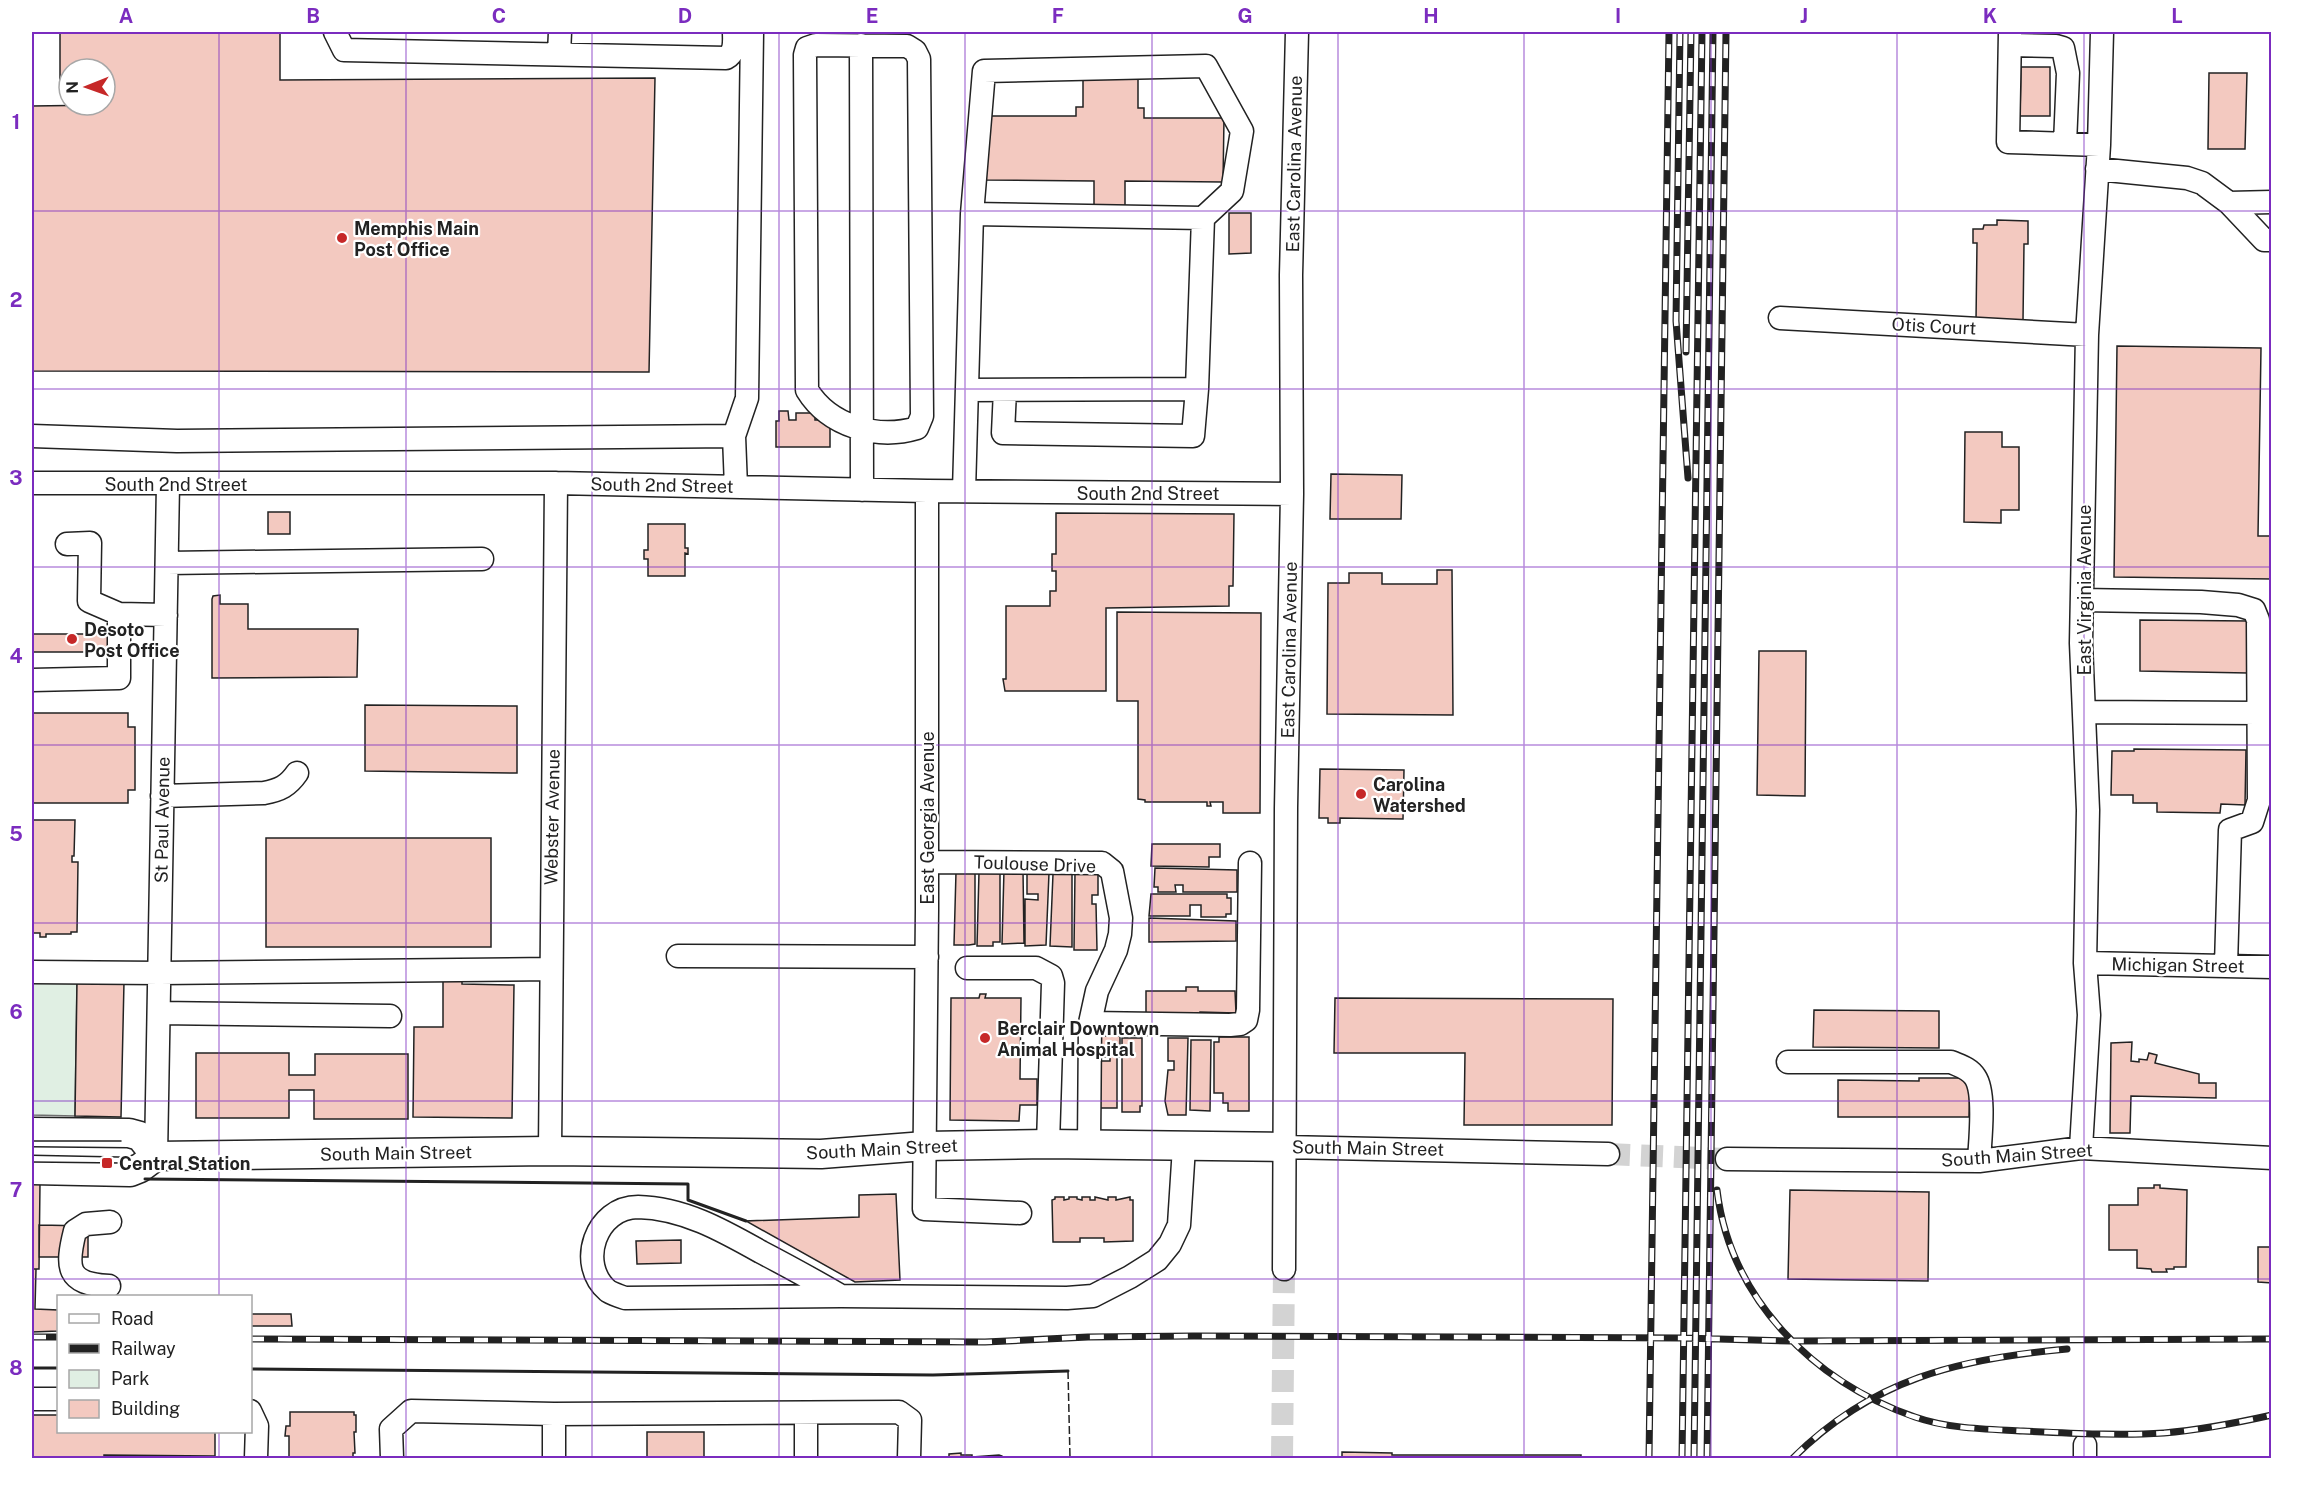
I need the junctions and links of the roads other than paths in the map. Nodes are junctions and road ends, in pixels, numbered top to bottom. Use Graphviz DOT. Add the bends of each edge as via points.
graph roads {
  1 [pos="335,32"];
  2 [pos="560,32"];
  3 [pos="734,32"];
  4 [pos="752,32"];
  5 [pos="1297,32"];
  6 [pos="2102,32"];
  7 [pos="2010,38"];
  8 [pos="2050,39"];
  9 [pos="861,45"];
  10 [pos="559,54"];
  11 [pos="2100,72"];
  12 [pos="2068,73"];
  13 [pos="2065,144"];
  14 [pos="2099,145"];
  15 [pos="2097,170"];
  16 [pos="2271,202"];
  17 [pos="2229,203"];
  18 [pos="972,214"];
  19 [pos="1203,218"];
  20 [pos="2271,240"];
  21 [pos="1780,318"];
  22 [pos="2087,335"];
  23 [pos="1197,388"];
  24 [pos="967,390"];
  25 [pos="1005,390"];
  26 [pos="862,431"];
  27 [pos="32,436"];
  28 [pos="734,436"];
  29 [pos="32,483"];
  30 [pos="556,483"];
  31 [pos="168,484"];
  32 [pos="736,487"];
  33 [pos="862,490"];
  34 [pos="927,491"];
  35 [pos="964,491"];
  36 [pos="1292,494"];
  37 [pos="67,544"];
  38 [pos="482,559"];
  39 [pos="167,563"];
  40 [pos="2082,600"];
  41 [pos="119,614"];
  42 [pos="166,615"];
  43 [pos="32,680"];
  44 [pos="2084,711"];
  45 [pos="2258,713"];
  46 [pos="297,773"];
  47 [pos="162,796"];
  48 [pos="927,862"];
  49 [pos="1250,863"];
  50 [pos="678,956"];
  51 [pos="927,957"];
  52 [pos="2085,963"];
  53 [pos="2226,965"];
  54 [pos="967,968"];
  55 [pos="2271,968"];
  56 [pos="550,969"];
  57 [pos="32,972"];
  58 [pos="160,973"];
  59 [pos="159,1013"];
  60 [pos="390,1016"];
  61 [pos="1090,1023"];
  62 [pos="1788,1062"];
  63 [pos="32,1132"];
  64 [pos="1048,1144"];
  65 [pos="925,1146"];
  66 [pos="1089,1146"];
  67 [pos="1284,1146"];
  68 [pos="1184,1147"];
  69 [pos="2081,1148"];
  70 [pos="550,1151"];
  71 [pos="1608,1154"];
  72 [pos="156,1155"];
  73 [pos="2271,1158"];
  74 [pos="1727,1159"];
  75 [pos="1979,1161"];
  76 [pos="32,1170"];
  77 [pos="1020,1213"];
  78 [pos="110,1222"];
  79 [pos="1284,1269"];
  80 [pos="109,1286"];
  81 [pos="841,1296"];
  82 [pos="32,1399"];
  83 [pos="57,1399"];
  84 [pos="806,1413"];
  85 [pos="554,1414"];
  86 [pos="252,1416"];
  87 [pos="256,1458"];
  88 [pos="392,1458"];
  89 [pos="554,1458"];
  90 [pos="806,1458"];
  91 [pos="909,1458"];
  1 -- 10 [label="street" via="345,50"];
  2 -- 10 [label="street"];
  3 -- 10 [label="street" via="734,49 726,58"];
  4 -- 28 [label="street" via="747,398"];
  5 -- 36 [label="street, East Carolina Avenue" via="1291,275"];
  6 -- 11 [label="street, East Virginia Avenue"];
  7 -- 8 [label="street"];
  7 -- 13 [label="street" via="2008,142"];
  8 -- 12 [label="street" via="2064,48"];
  9 -- 26 [label="street"];
  9 -- 26 [label="street" via="807,48 805,67 807,390 816,405"];
  9 -- 26 [label="street" via="907,46 919,59 922,404 917,428"];
  11 -- 12 [label="street"];
  11 -- 14 [label="street, East Virginia Avenue"];
  12 -- 13 [label="street"];
  13 -- 14 [label="street"];
  14 -- 15 [label="street, East Virginia Avenue"];
  15 -- 17 [label="street" via="2187,178 2202,183"];
  15 -- 22 [label="street, East Virginia Avenue"];
  16 -- 17 [label="street"];
  17 -- 20 [label="street" via="2264,240"];
  18 -- 19 [label="street"];
  18 -- 19 [label="street" via="984,71 1206,66 1242,131 1232,191"];
  18 -- 24 [label="street"];
  19 -- 23 [label="street"];
  21 -- 22 [label="street, Otis Court"];
  22 -- 40 [label="street, East Virginia Avenue"];
  23 -- 25 [label="street"];
  23 -- 25 [label="street" via="1193,436 1003,433"];
  24 -- 25 [label="street"];
  24 -- 35 [label="street"];
  26 -- 33 [label="street"];
  27 -- 28 [label="street" via="177,441"];
  28 -- 32 [label="street"];
  29 -- 31 [label="street, South 2nd Street"];
  30 -- 31 [label="street, South 2nd Street"];
  30 -- 32 [label="street, South 2nd Street"];
  30 -- 56 [label="street, Webster Avenue"];
  31 -- 39 [label="street, St Paul Avenue"];
  32 -- 33 [label="street, South 2nd Street"];
  33 -- 34 [label="street, South 2nd Street"];
  34 -- 35 [label="street, South 2nd Street"];
  34 -- 48 [label="street, East Georgia Avenue"];
  35 -- 36 [label="street, South 2nd Street"];
  36 -- 67 [label="street, East Carolina Avenue"];
  37 -- 41 [label="street" via="90,543 89,601"];
  38 -- 39 [label="street"];
  39 -- 42 [label="street, St Paul Avenue"];
  40 -- 44 [label="street, East Virginia Avenue"];
  40 -- 45 [label="street" via="2201,602 2254,610 2258,620"];
  41 -- 42 [label="street"];
  41 -- 43 [label="street" via="119,678"];
  42 -- 47 [label="street, St Paul Avenue"];
  44 -- 45 [label="street"];
  44 -- 52 [label="street, East Virginia Avenue" via="2088,810"];
  45 -- 53 [label="street" via="2259,800 2252,822 2230,830"];
  46 -- 47 [label="street" via="290,784 264,793"];
  47 -- 58 [label="street, St Paul Avenue"];
  48 -- 51 [label="street, East Georgia Avenue"];
  48 -- 61 [label="street, Toulouse Drive" via="1102,863 1112,871 1121,918 1120,934 1097,991"];
  49 -- 61 [label="street" via="1246,1020 1230,1025"];
  50 -- 51 [label="street"];
  51 -- 65 [label="street, East Georgia Avenue"];
  52 -- 53 [label="street, Michigan Street"];
  52 -- 69 [label="street, East Virginia Avenue" via="2088,1015"];
  53 -- 55 [label="street, Michigan Street"];
  54 -- 64 [label="street" via="1036,968 1052,976"];
  56 -- 58 [label="street"];
  56 -- 70 [label="street, Webster Avenue"];
  57 -- 58 [label="street"];
  58 -- 59 [label="street, St Paul Avenue"];
  59 -- 60 [label="street"];
  59 -- 72 [label="street, St Paul Avenue"];
  61 -- 66 [label="street, Toulouse Drive"];
  62 -- 75 [label="street" via="1951,1062 1965,1067 1980,1087"];
  63 -- 72 [label="main road" via="129,1133 140,1136"];
  64 -- 65 [label="main road, South Main Street"];
  64 -- 66 [label="main road, South Main Street"];
  65 -- 70 [label="main road, South Main Street" via="821,1154"];
  65 -- 77 [label="street, East Georgia Avenue" via="924,1209"];
  66 -- 68 [label="main road, South Main Street"];
  67 -- 68 [label="main road, South Main Street"];
  67 -- 71 [label="street, South Main Street"];
  67 -- 79 [label="street, East Carolina Avenue"];
  68 -- 81 [label="street" via="1179,1225 1170,1245 1157,1260 1092,1296"];
  69 -- 73 [label="street, South Main Street"];
  69 -- 75 [label="street, South Main Street"];
  70 -- 72 [label="main road, South Main Street"];
  72 -- 76 [label="main road" via="130,1172"];
  74 -- 75 [label="street, South Main Street"];
  78 -- 80 [label="street" via="86,1224 75,1231 69,1260 79,1280"];
  81 -- 81 [label="street" via="712,1225 656,1208 634,1207 614,1212 600,1226 593,1246 599,1281 610,1292 625,1298"];
  82 -- 83 [label="street"];
  84 -- 85 [label="street"];
  84 -- 90 [label="street"];
  84 -- 91 [label="street" via="899,1412 910,1420"];
  85 -- 88 [label="street" via="411,1411 391,1429"];
  85 -- 89 [label="street"];
  86 -- 87 [label="street" via="256,1426"];
}
